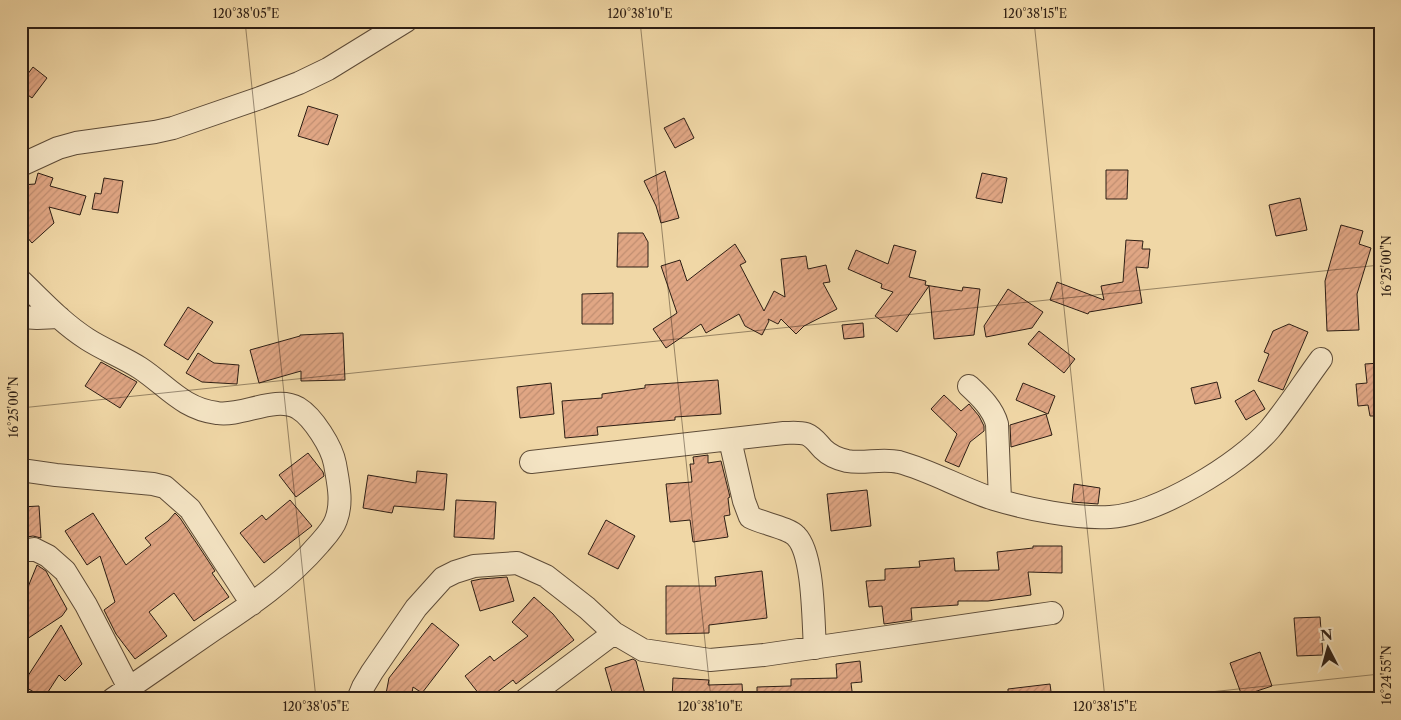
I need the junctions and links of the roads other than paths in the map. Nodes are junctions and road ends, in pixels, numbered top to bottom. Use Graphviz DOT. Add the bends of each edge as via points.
graph roads {
  1 [pos="406,21"];
  2 [pos="21,164"];
  3 [pos="21,281"];
  4 [pos="21,317"];
  5 [pos="59,317"];
  6 [pos="1321,359"];
  7 [pos="969,386"];
  8 [pos="730,440"];
  9 [pos="531,462"];
  10 [pos="21,470"];
  11 [pos="1000,500"];
  12 [pos="21,551"];
  13 [pos="252,604"];
  14 [pos="1052,613"];
  15 [pos="614,633"];
  16 [pos="815,648"];
  17 [pos="121,693"];
  18 [pos="358,699"];
  19 [pos="526,699"];
  1 -- 2 [label="street" via="328,69 260,98 173,128 76,143"];
  3 -- 5 [label="street"];
  4 -- 5 [label="street"];
  5 -- 13 [label="street" via="86,338 139,367 178,399 196,408 229,414 284,403 298,407 310,417 333,456 339,485 336,521 312,552"];
  6 -- 11 [label="street" via="1270,430 1242,456 1160,503 1131,513 1093,518"];
  7 -- 11 [label="street" via="995,416"];
  8 -- 9 [label="street"];
  8 -- 11 [label="street" via="784,433 806,434 834,457 848,461 896,462 916,467 959,487"];
  8 -- 16 [label="street" via="750,517 796,535 805,551"];
  10 -- 13 [label="street" via="165,487 190,509"];
  12 -- 17 [label="street" via="34,549 66,571 86,605"];
  13 -- 17 [label="street"];
  14 -- 16 [label="street"];
  15 -- 16 [label="street" via="643,650 710,660"];
  15 -- 18 [label="street" via="546,576 517,563 474,566 443,578 416,608 372,672"];
  15 -- 19 [label="street"];
}
